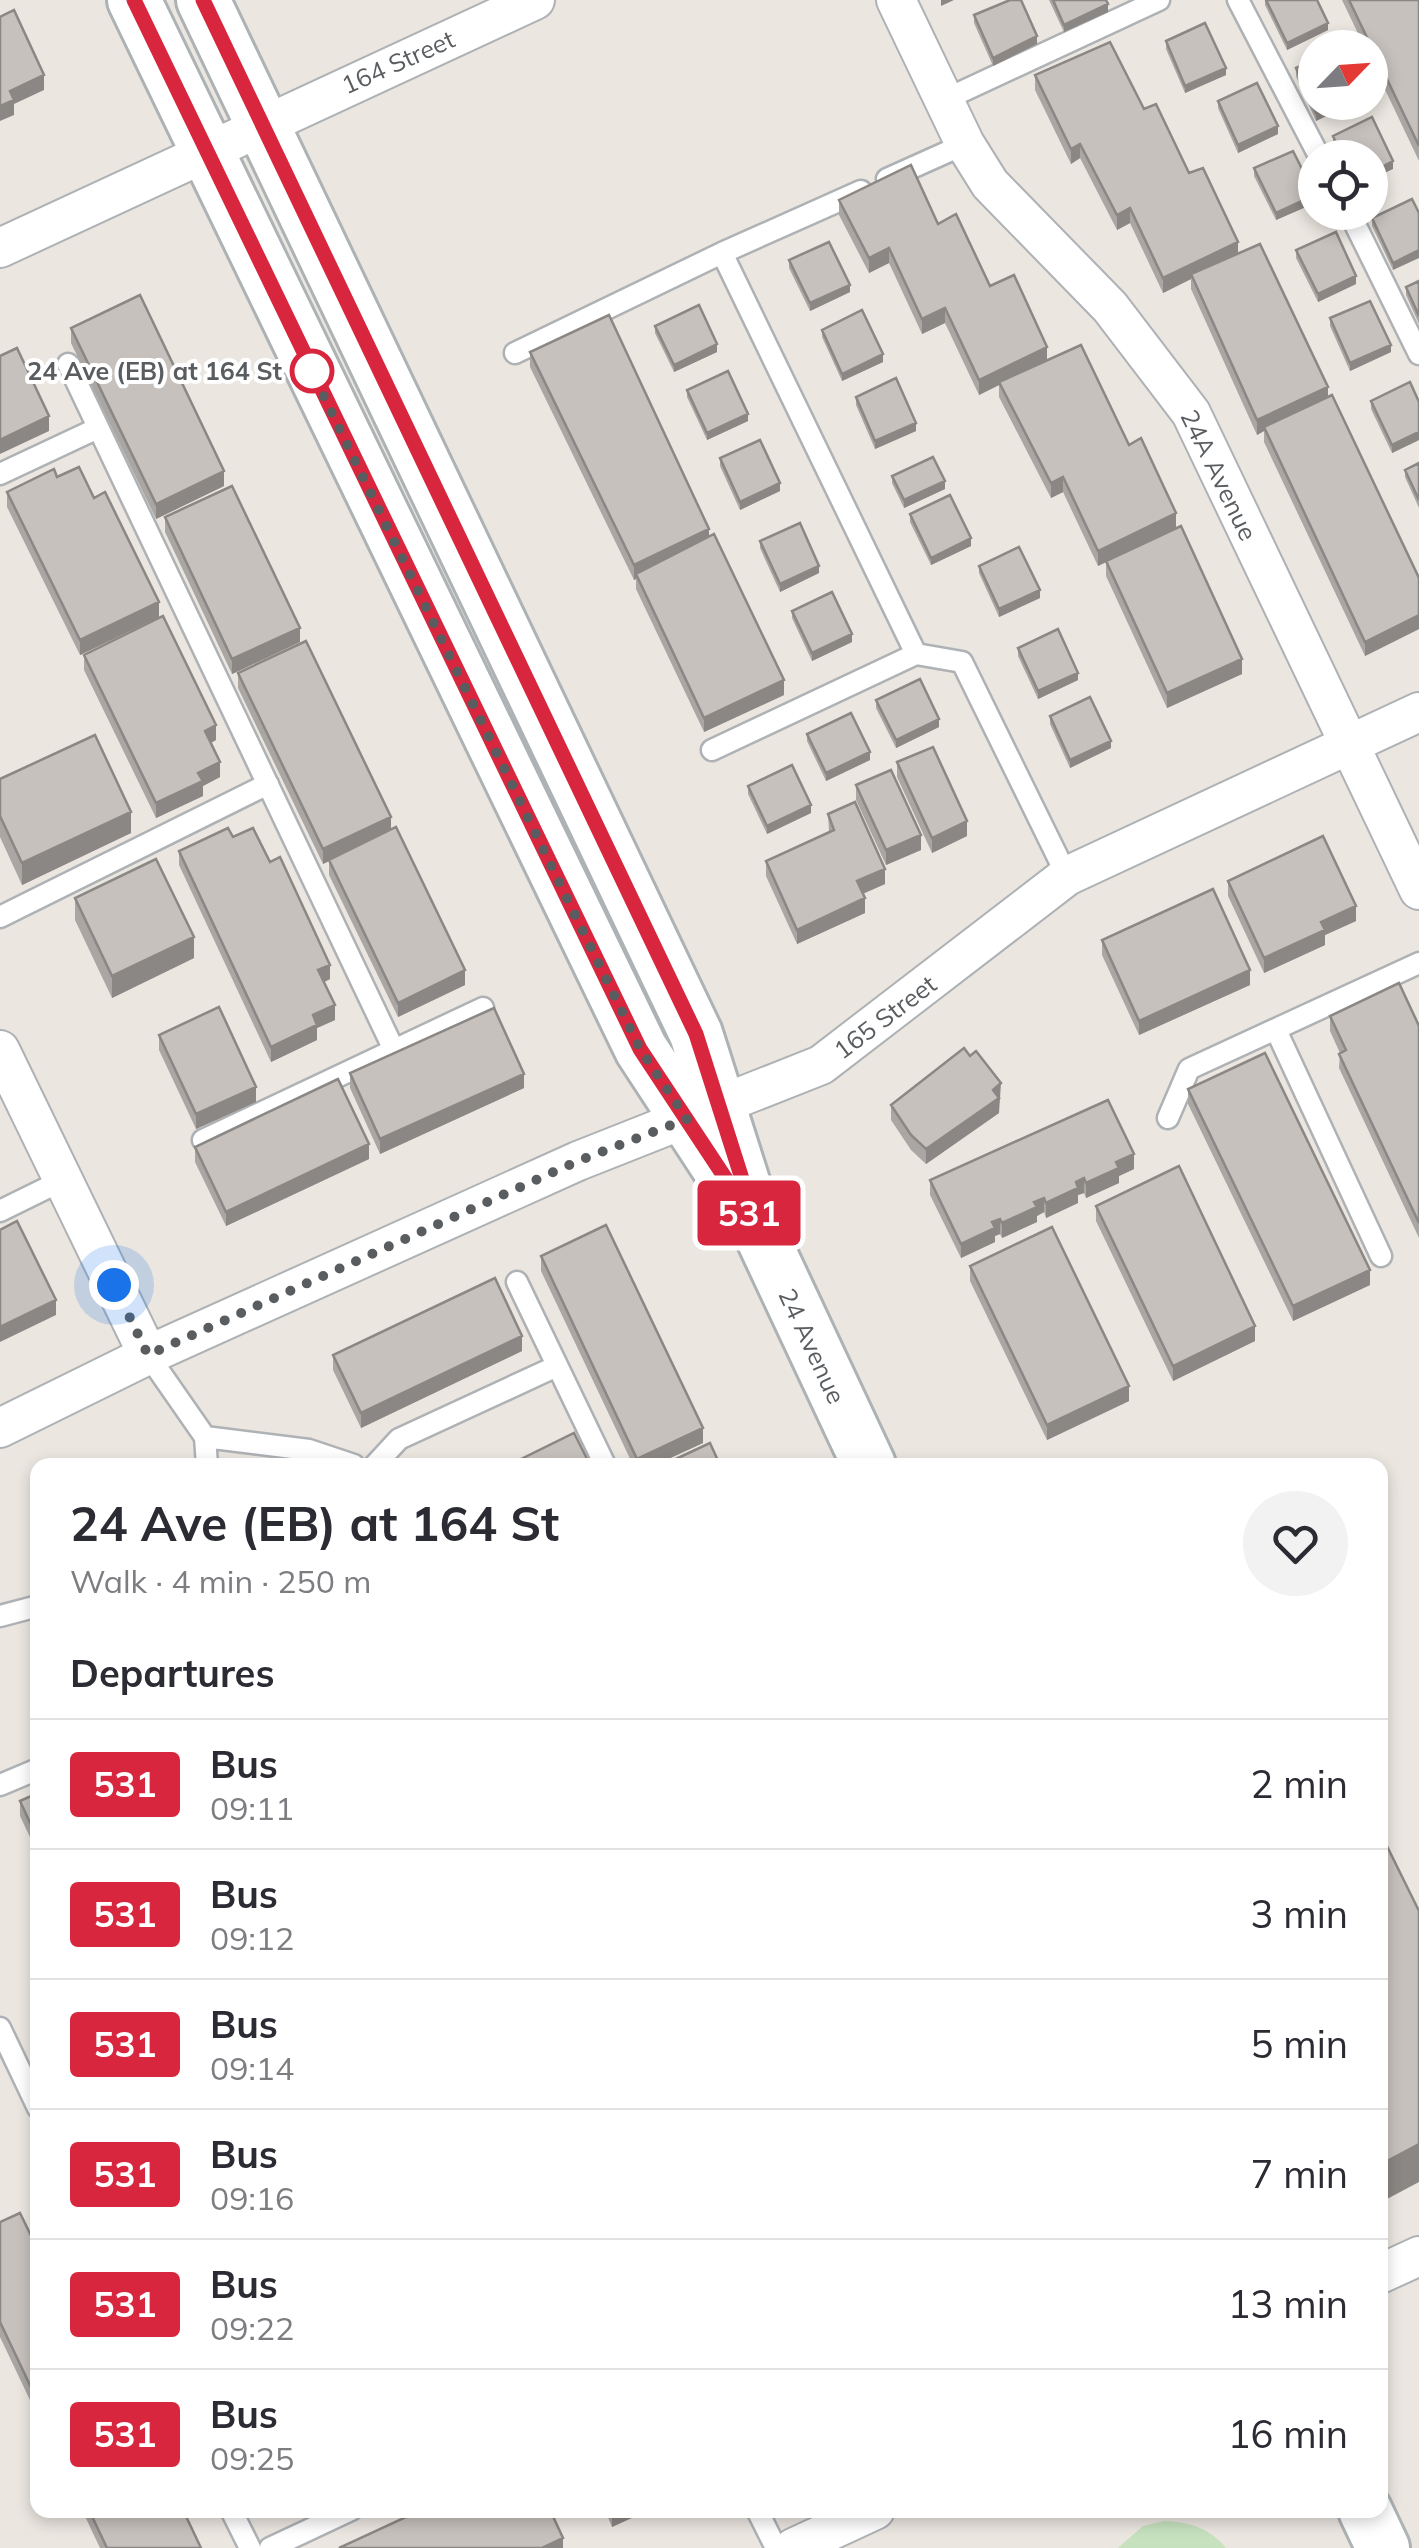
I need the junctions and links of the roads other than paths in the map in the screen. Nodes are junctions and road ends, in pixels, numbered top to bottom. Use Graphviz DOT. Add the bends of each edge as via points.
graph roads {
  1 [pos="134,0"];
  2 [pos="204,0"];
  3 [pos="534,0"];
  4 [pos="896,0"];
  5 [pos="1159,0"];
  6 [pos="1238,0"];
  7 [pos="944,100"];
  8 [pos="263,125"];
  9 [pos="1311,140"];
  10 [pos="964,144"];
  11 [pos="206,152"];
  12 [pos="1358,230"];
  13 [pos="0,248"];
  14 [pos="722,253"];
  15 [pos="514,353"];
  16 [pos="1419,354"];
  17 [pos="68,364"];
  18 [pos="98,428"];
  19 [pos="0,474"];
  20 [pos="916,654"];
  21 [pos="1419,712"];
  22 [pos="1348,744"];
  23 [pos="712,750"];
  24 [pos="268,784"];
  25 [pos="1067,876"];
  26 [pos="1419,890"];
  27 [pos="0,916"];
  28 [pos="1419,963"];
  29 [pos="484,1008"];
  30 [pos="1276,1030"];
  31 [pos="0,1050"];
  32 [pos="394,1050"];
  33 [pos="703,1112"];
  34 [pos="1168,1118"];
  35 [pos="203,1140"];
  36 [pos="63,1180"];
  37 [pos="0,1211"];
  38 [pos="1381,1256"];
  39 [pos="517,1282"];
  40 [pos="148,1355"];
  41 [pos="557,1366"];
  42 [pos="0,1428"];
  43 [pos="205,1437"];
  44 [pos="206,1458"];
  45 [pos="333,1458"];
  46 [pos="382,1458"];
  47 [pos="602,1458"];
  48 [pos="865,1458"];
  49 [pos="30,1608"];
  50 [pos="0,1616"];
  51 [pos="30,1772"];
  52 [pos="0,1785"];
  53 [pos="0,2028"];
  54 [pos="30,2091"];
  55 [pos="1419,2256"];
  56 [pos="1388,2270"];
  57 [pos="235,2518"];
  58 [pos="334,2518"];
  59 [pos="762,2518"];
  60 [pos="858,2518"];
  61 [pos="1369,2518"];
  62 [pos="250,2548"];
  63 [pos="270,2548"];
  64 [pos="776,2548"];
  65 [pos="793,2548"];
  66 [pos="1383,2548"];
  1 -- 11 [label="main road, 24 Avenue"];
  2 -- 8 [label="main road, 24 Avenue"];
  3 -- 8 [label="street, 164 Street"];
  4 -- 7 [label="street, 24A Avenue"];
  5 -- 7 [label="lane"];
  6 -- 9 [label="lane"];
  7 -- 10 [label="street, 24A Avenue"];
  8 -- 11 [label="street, 164 Street"];
  8 -- 33 [label="main road, 24 Avenue" via="696,1034"];
  10 -- 14 [label="lane"];
  10 -- 22 [label="street, 24A Avenue" via="990,184 1110,307 1190,413"];
  11 -- 13 [label="street, 164 Street"];
  11 -- 33 [label="main road, 24 Avenue" via="632,1032"];
  12 -- 16 [label="lane"];
  14 -- 15 [label="lane"];
  14 -- 20 [label="lane"];
  17 -- 18 [label="lane"];
  18 -- 19 [label="lane"];
  18 -- 24 [label="lane"];
  20 -- 23 [label="lane"];
  20 -- 25 [label="lane" via="962,662"];
  21 -- 22 [label="street, 165 Street"];
  22 -- 25 [label="street, 165 Street"];
  22 -- 26 [label="street, 24A Avenue"];
  24 -- 27 [label="lane"];
  24 -- 32 [label="lane"];
  25 -- 33 [label="street, 165 Street" via="835,1057"];
  28 -- 30 [label="lane"];
  29 -- 32 [label="lane"];
  30 -- 34 [label="lane" via="1189,1068"];
  30 -- 38 [label="lane"];
  31 -- 36 [label="street"];
  32 -- 35 [label="lane"];
  33 -- 40 [label="street, 165 Street" via="578,1161"];
  33 -- 48 [label="main road, 24 Avenue"];
  36 -- 37 [label="lane"];
  36 -- 40 [label="street"];
  39 -- 41 [label="lane"];
  40 -- 42 [label="street, 165 Street"];
  40 -- 43 [label="lane"];
  41 -- 46 [label="lane" via="399,1440"];
  41 -- 47 [label="lane"];
  43 -- 44 [label="lane"];
  43 -- 45 [label="lane"];
  49 -- 50 [label="lane"];
  51 -- 52 [label="lane"];
  53 -- 54 [label="lane"];
  55 -- 56 [label="street"];
  57 -- 62 [label="lane"];
  58 -- 63 [label="lane"];
  59 -- 64 [label="lane"];
  60 -- 65 [label="street"];
  61 -- 66 [label="main road"];
}
